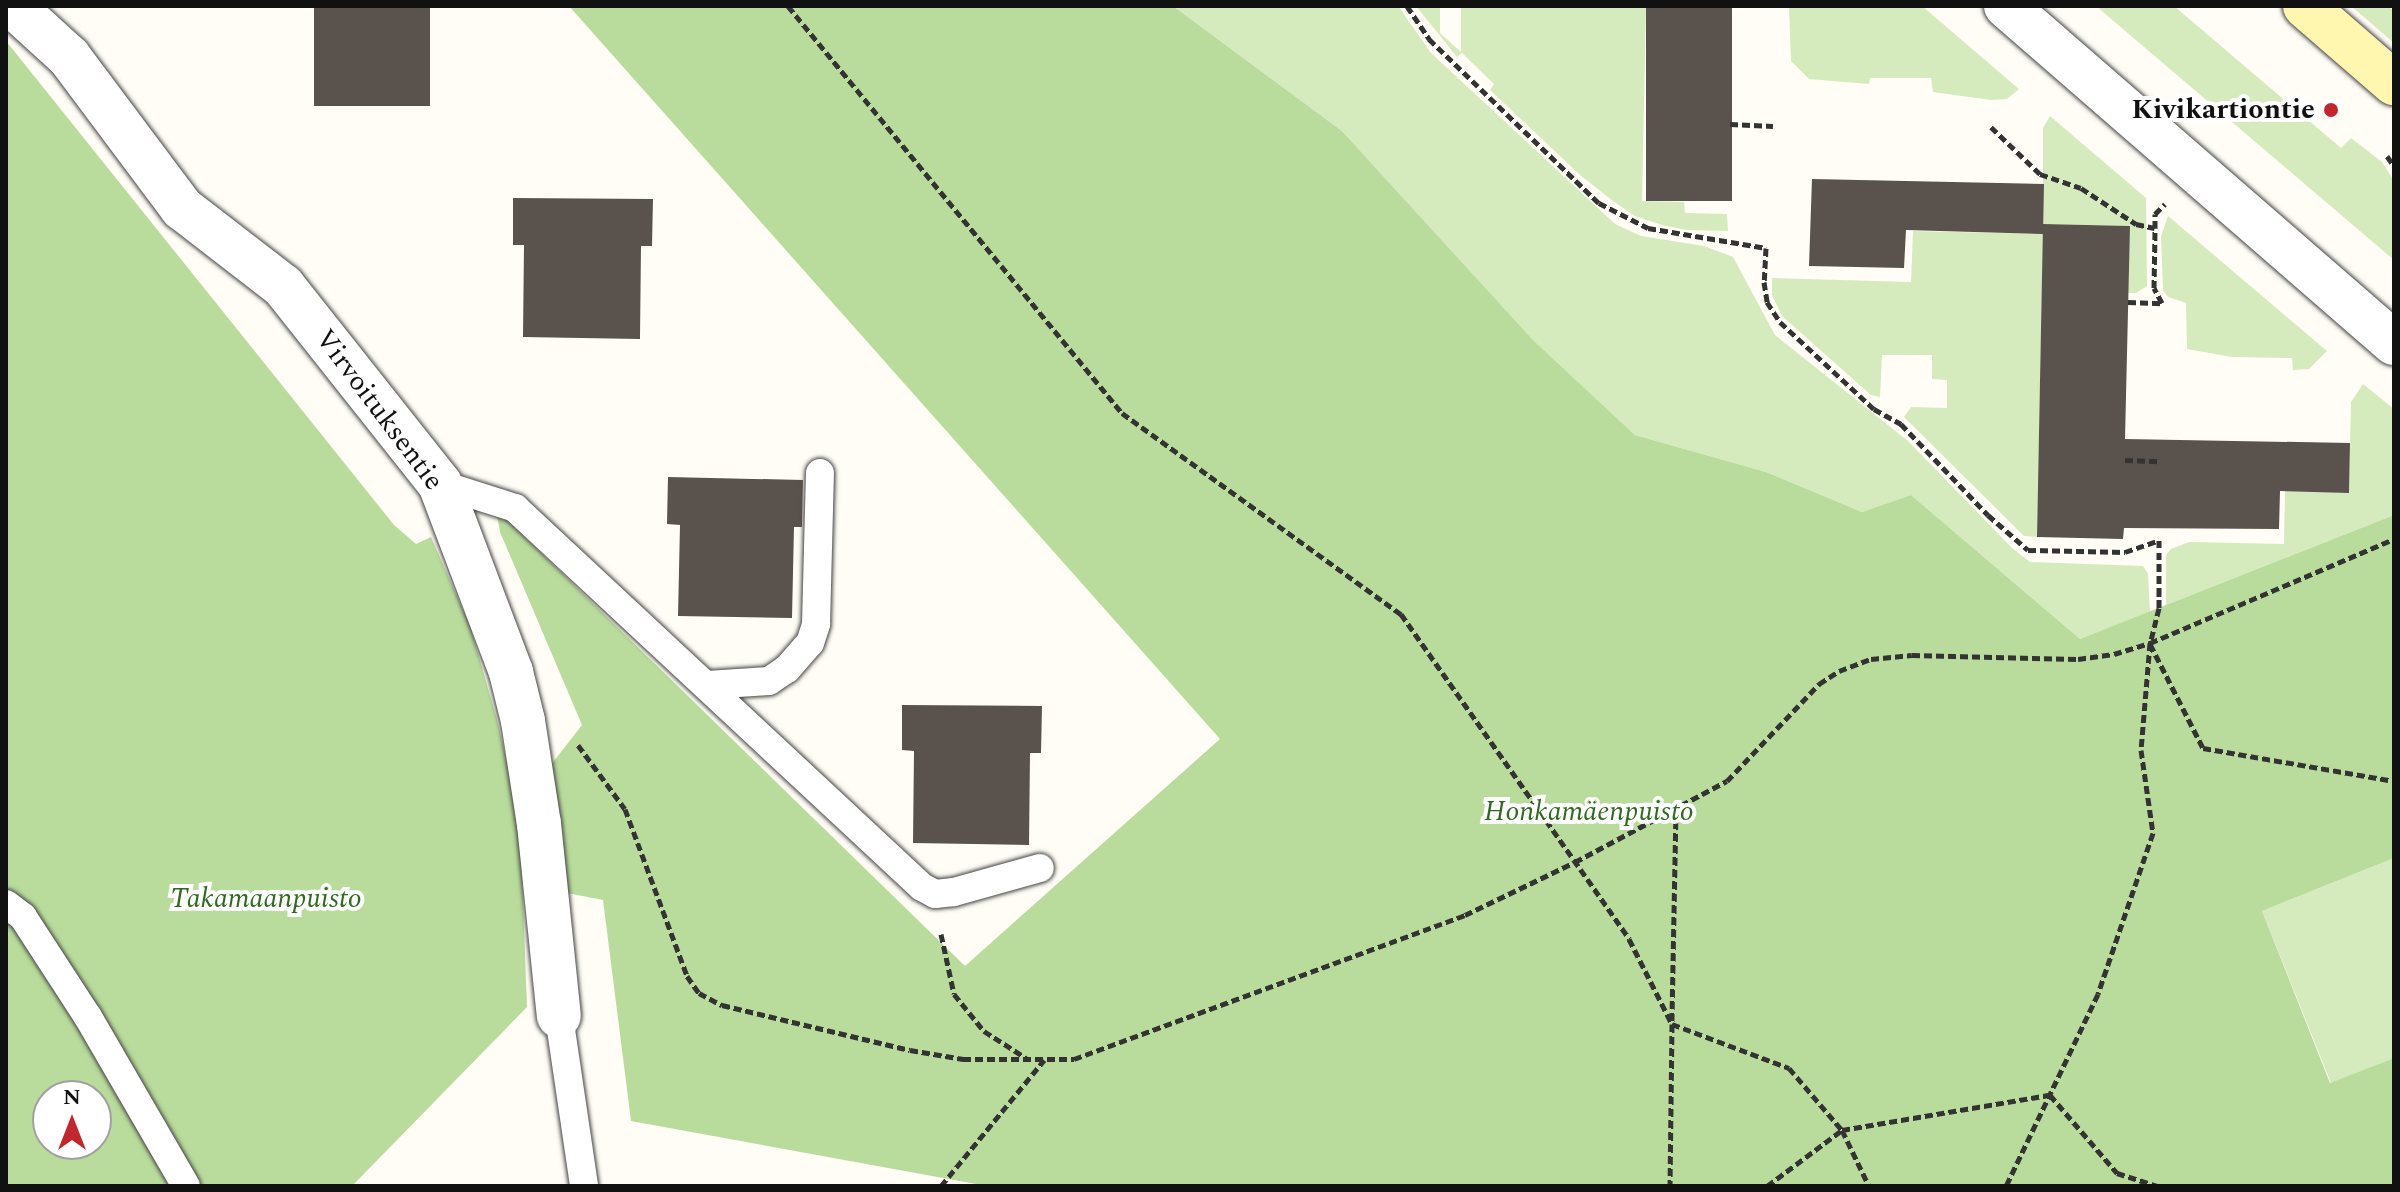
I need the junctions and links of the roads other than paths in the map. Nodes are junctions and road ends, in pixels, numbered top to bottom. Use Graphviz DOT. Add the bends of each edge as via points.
graph roads {
  1 [pos="13,6"];
  2 [pos="2006,6"];
  3 [pos="2305,6"];
  4 [pos="2394,83"];
  5 [pos="2394,343"];
  6 [pos="820,473"];
  7 [pos="440,484"];
  8 [pos="707,685"];
  9 [pos="1040,868"];
  10 [pos="6,904"];
  11 [pos="559,1016"];
  12 [pos="186,1186"];
  13 [pos="584,1186"];
  1 -- 7 [label="street, Virvoituksentie" via="69,57 182,208 283,286"];
  2 -- 5 [label="street"];
  3 -- 4 [label="main road"];
  6 -- 8 [label="lane" via="816,624 810,643 769,681"];
  7 -- 8 [label="lane" via="515,508"];
  7 -- 11 [label="street, Virvoituksentie" via="511,672 523,721"];
  8 -- 9 [label="lane" via="922,887 935,894 954,892"];
  10 -- 12 [label="lane" via="23,917 88,1017"];
  11 -- 13 [label="lane"];
}
